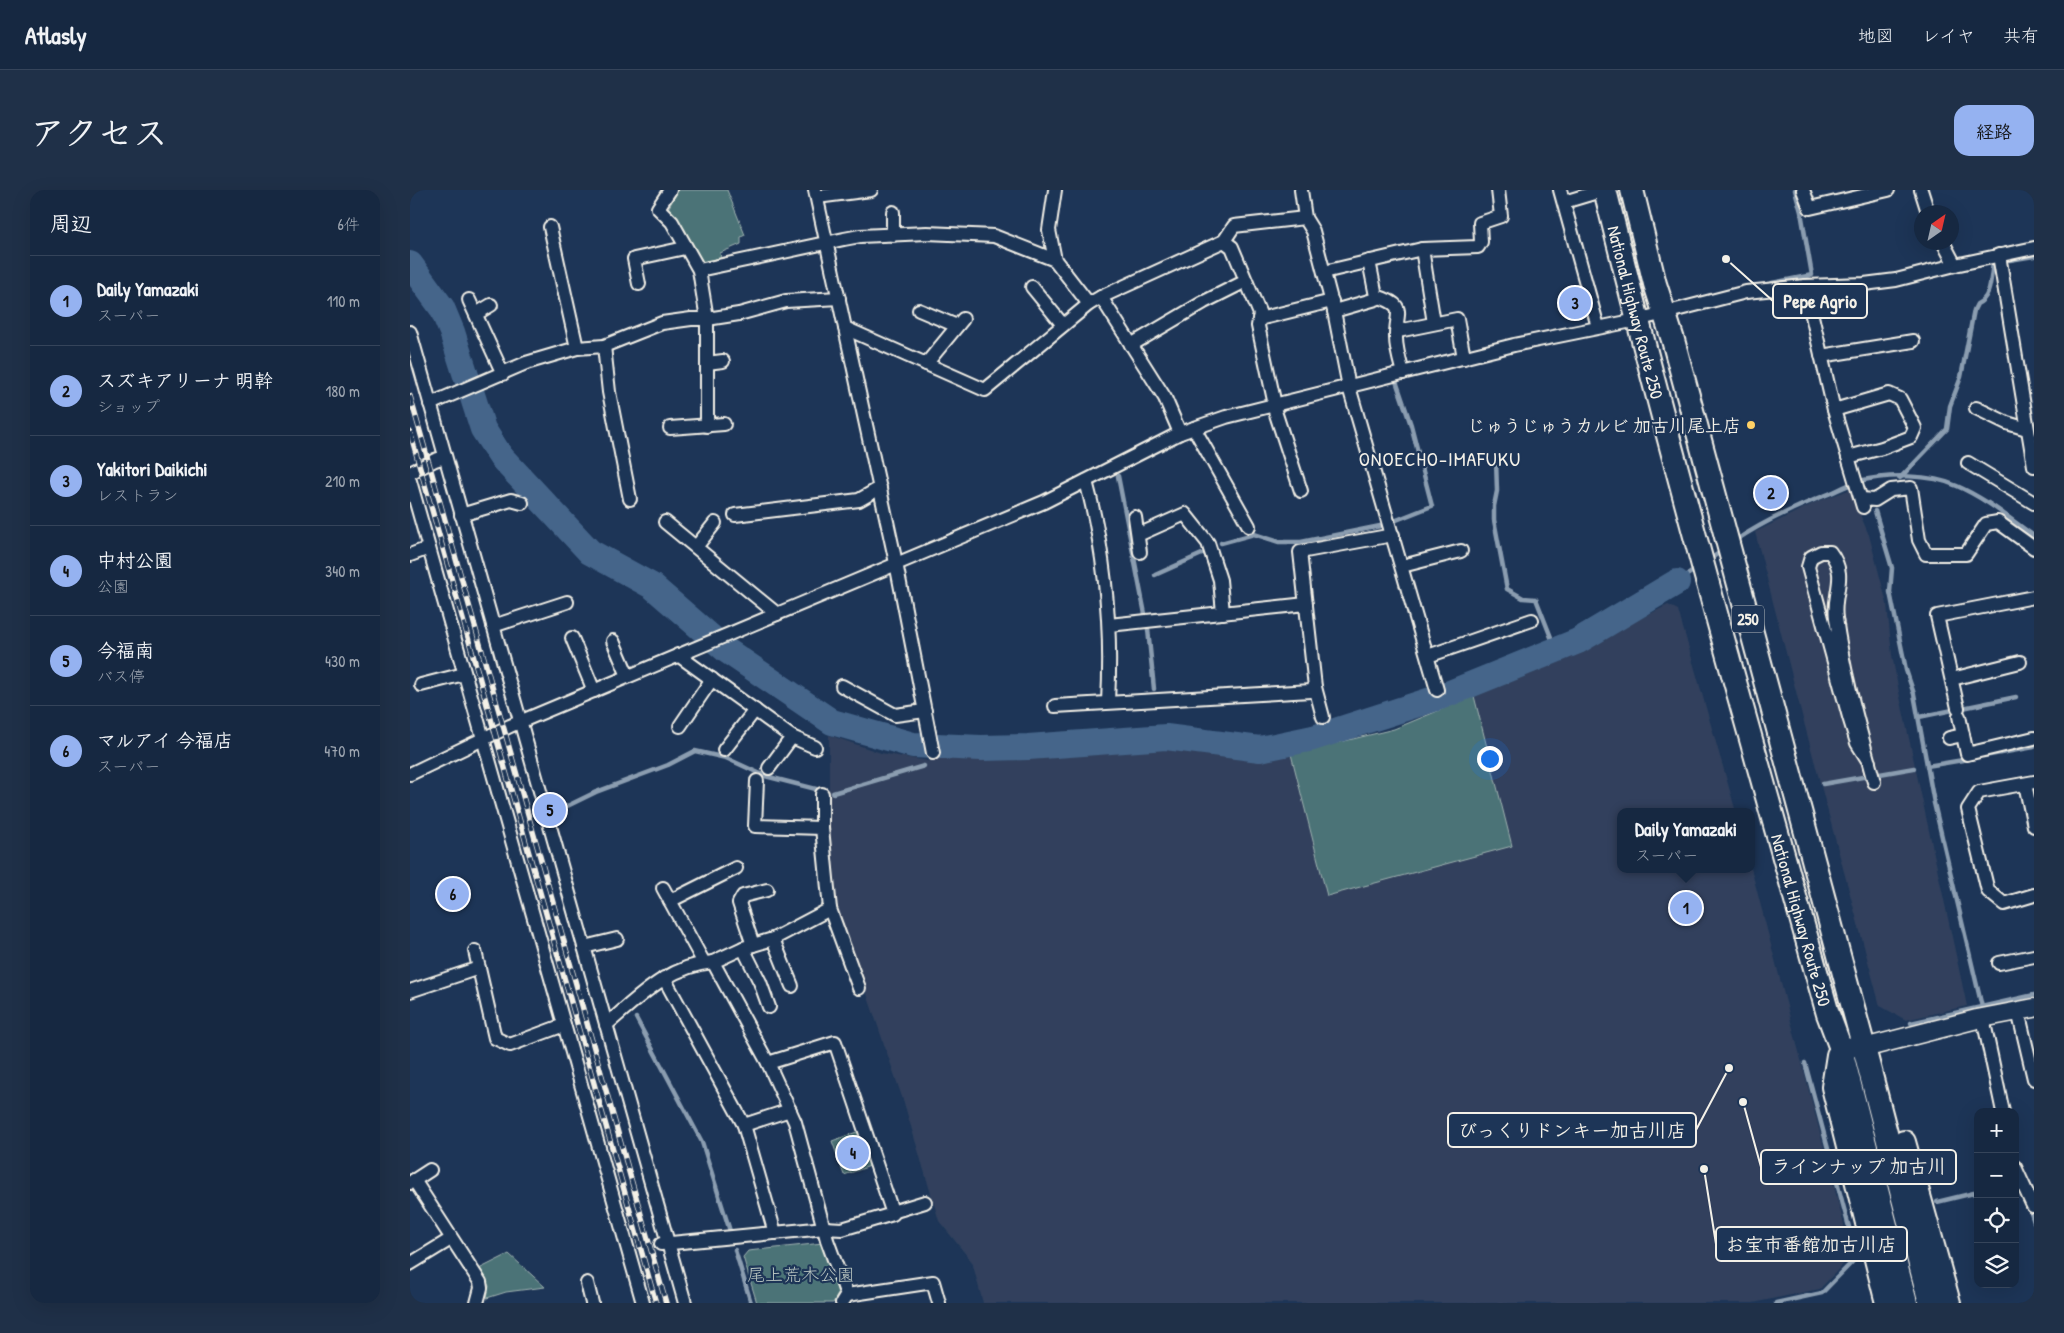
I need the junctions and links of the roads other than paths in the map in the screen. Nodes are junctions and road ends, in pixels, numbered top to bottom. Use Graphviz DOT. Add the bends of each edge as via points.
graph roads {
  1 [pos="670,190"];
  2 [pos="871,190"];
  3 [pos="1055,190"];
  4 [pos="1300,190"];
  5 [pos="1498,190"];
  6 [pos="1605,190"];
  7 [pos="1632,190"];
  8 [pos="1803,190"];
  9 [pos="1888,190"];
  10 [pos="1921,190"];
  11 [pos="816,194"];
  12 [pos="1562,196"];
  13 [pos="1926,205"];
  14 [pos="893,212"];
  15 [pos="1305,218"];
  16 [pos="550,227"];
  17 [pos="893,235"];
  18 [pos="1224,241"];
  19 [pos="828,243"];
  20 [pos="685,248"];
  21 [pos="2034,248"];
  22 [pos="1422,249"];
  23 [pos="1947,250"];
  24 [pos="1999,255"];
  25 [pos="1055,260"];
  26 [pos="1369,261"];
  27 [pos="1955,265"];
  28 [pos="699,270"];
  29 [pos="1324,272"];
  30 [pos="1246,281"];
  31 [pos="639,284"];
  32 [pos="1805,286"];
  33 [pos="1032,287"];
  34 [pos="1101,296"];
  35 [pos="1376,296"];
  36 [pos="838,298"];
  37 [pos="470,300"];
  38 [pos="1089,304"];
  39 [pos="491,305"];
  40 [pos="1333,306"];
  41 [pos="919,310"];
  42 [pos="1664,313"];
  43 [pos="476,314"];
  44 [pos="708,319"];
  45 [pos="1259,319"];
  46 [pos="1637,320"];
  47 [pos="1434,323"];
  48 [pos="1064,325"];
  49 [pos="1598,327"];
  50 [pos="845,328"];
  51 [pos="1398,330"];
  52 [pos="410,332"];
  53 [pos="1913,341"];
  54 [pos="1131,345"];
  55 [pos="604,346"];
  56 [pos="576,348"];
  57 [pos="1821,356"];
  58 [pos="1464,358"];
  59 [pos="723,361"];
  60 [pos="707,363"];
  61 [pos="926,364"];
  62 [pos="1403,373"];
  63 [pos="502,374"];
  64 [pos="1349,387"];
  65 [pos="2028,387"];
  66 [pos="430,404"];
  67 [pos="1274,405"];
  68 [pos="1976,408"];
  69 [pos="1834,410"];
  70 [pos="724,424"];
  71 [pos="707,426"];
  72 [pos="670,428"];
  73 [pos="1194,428"];
  74 [pos="2027,429"];
  75 [pos="1180,433"];
  76 [pos="445,457"];
  77 [pos="1848,457"];
  78 [pos="2034,461"];
  79 [pos="1968,463"];
  80 [pos="410,473"];
  81 [pos="410,481"];
  82 [pos="1086,482"];
  83 [pos="880,488"];
  84 [pos="1300,491"];
  85 [pos="630,499"];
  86 [pos="522,503"];
  87 [pos="2034,503"];
  88 [pos="461,515"];
  89 [pos="735,515"];
  90 [pos="1135,517"];
  91 [pos="665,522"];
  92 [pos="715,523"];
  93 [pos="1249,526"];
  94 [pos="1138,535"];
  95 [pos="1393,535"];
  96 [pos="696,547"];
  97 [pos="429,548"];
  98 [pos="2034,548"];
  99 [pos="1461,551"];
  100 [pos="1140,552"];
  101 [pos="410,555"];
  102 [pos="896,563"];
  103 [pos="1402,566"];
  104 [pos="2034,597"];
  105 [pos="567,602"];
  106 [pos="1306,604"];
  107 [pos="1223,612"];
  108 [pos="777,614"];
  109 [pos="1532,620"];
  110 [pos="1109,625"];
  111 [pos="493,626"];
  112 [pos="572,638"];
  113 [pos="613,641"];
  114 [pos="678,655"];
  115 [pos="1428,656"];
  116 [pos="2020,662"];
  117 [pos="464,674"];
  118 [pos="628,676"];
  119 [pos="712,679"];
  120 [pos="1952,679"];
  121 [pos="421,685"];
  122 [pos="842,686"];
  123 [pos="1316,687"];
  124 [pos="1437,690"];
  125 [pos="594,691"];
  126 [pos="1108,702"];
  127 [pos="1055,706"];
  128 [pos="755,710"];
  129 [pos="925,711"];
  130 [pos="1323,717"];
  131 [pos="520,722"];
  132 [pos="680,726"];
  133 [pos="1963,735"];
  134 [pos="792,737"];
  135 [pos="1949,738"];
  136 [pos="2034,738"];
  137 [pos="483,739"];
  138 [pos="816,748"];
  139 [pos="932,748"];
  140 [pos="724,750"];
  141 [pos="1869,762"];
  142 [pos="769,768"];
  143 [pos="410,774"];
  144 [pos="757,781"];
  145 [pos="1874,782"];
  146 [pos="2029,783"];
  147 [pos="822,794"];
  148 [pos="2034,826"];
  149 [pos="822,828"];
  150 [pos="736,868"];
  151 [pos="663,888"];
  152 [pos="767,890"];
  153 [pos="2034,895"];
  154 [pos="670,901"];
  155 [pos="830,909"];
  156 [pos="617,939"];
  157 [pos="773,939"];
  158 [pos="748,946"];
  159 [pos="584,947"];
  160 [pos="475,951"];
  161 [pos="2034,956"];
  162 [pos="709,962"];
  163 [pos="1999,963"];
  164 [pos="479,968"];
  165 [pos="664,978"];
  166 [pos="792,986"];
  167 [pos="859,988"];
  168 [pos="410,991"];
  169 [pos="769,1007"];
  170 [pos="2026,1009"];
  171 [pos="1983,1018"];
  172 [pos="564,1025"];
  173 [pos="606,1025"];
  174 [pos="1840,1046"];
  175 [pos="1864,1048"];
  176 [pos="768,1063"];
  177 [pos="2034,1079"];
  178 [pos="2003,1108"];
  179 [pos="790,1110"];
  180 [pos="744,1125"];
  181 [pos="430,1170"];
  182 [pos="2019,1176"];
  183 [pos="412,1182"];
  184 [pos="925,1202"];
  185 [pos="2033,1206"];
  186 [pos="892,1212"];
  187 [pos="825,1228"];
  188 [pos="775,1233"];
  189 [pos="451,1239"];
  190 [pos="665,1244"];
  191 [pos="410,1264"];
  192 [pos="587,1283"];
  193 [pos="844,1299"];
  194 [pos="477,1303"];
  195 [pos="592,1303"];
  196 [pos="643,1303"];
  197 [pos="685,1303"];
  198 [pos="939,1303"];
  199 [pos="1887,1303"];
  200 [pos="1906,1303"];
  201 [pos="1930,1303"];
  202 [pos="1949,1303"];
  1 -- 20 [label="street" via="653,208 672,222"];
  2 -- 11 [label="street"];
  3 -- 25 [label="street" via="1049,230"];
  4 -- 15 [label="street"];
  5 -- 22 [label="street" via="1501,216 1480,223 1481,242 1478,247"];
  6 -- 12 [label="street"];
  6 -- 46 [label="highway, National Highway Route 250 / 250"];
  7 -- 42 [label="highway, National Highway Route 250 / 250"];
  8 -- 9 [label="street" via="1810,208"];
  10 -- 13 [label="street"];
  11 -- 19 [label="street"];
  12 -- 49 [label="street"];
  14 -- 17 [label="street"];
  15 -- 18 [label="street" via="1234,226"];
  15 -- 29 [label="street" via="1313,231"];
  16 -- 56 [label="street"];
  17 -- 19 [label="street" via="860,236"];
  17 -- 25 [label="street" via="994,236"];
  18 -- 30 [label="street" via="1232,247"];
  18 -- 34 [label="street"];
  19 -- 28 [label="street"];
  19 -- 36 [label="street"];
  20 -- 28 [label="street"];
  20 -- 31 [label="street" via="634,259"];
  21 -- 24 [label="street"];
  22 -- 26 [label="street"];
  22 -- 47 [label="street"];
  23 -- 27 [label="street"];
  24 -- 27 [label="street"];
  24 -- 65 [label="street"];
  25 -- 38 [label="street"];
  26 -- 29 [label="street"];
  26 -- 35 [label="street"];
  27 -- 32 [label="street" via="1896,280"];
  28 -- 44 [label="street"];
  29 -- 40 [label="street"];
  30 -- 45 [label="street" via="1260,314"];
  30 -- 54 [label="street"];
  32 -- 42 [label="street" via="1746,292"];
  32 -- 57 [label="street"];
  33 -- 48 [label="street"];
  34 -- 38 [label="street"];
  34 -- 54 [label="street"];
  35 -- 40 [label="street" via="1376,299"];
  35 -- 51 [label="street" via="1392,300 1397,306"];
  36 -- 44 [label="street" via="786,301"];
  36 -- 50 [label="street"];
  37 -- 43 [label="street"];
  38 -- 48 [label="street"];
  39 -- 43 [label="street"];
  40 -- 45 [label="street"];
  40 -- 64 [label="street"];
  41 -- 61 [label="street" via="960,323"];
  42 -- 46 [label="street"];
  42 -- 175 [label="highway, National Highway Route 250 / 250"];
  43 -- 63 [label="street"];
  44 -- 55 [label="street" via="662,323"];
  44 -- 60 [label="street"];
  45 -- 67 [label="street"];
  46 -- 49 [label="street"];
  46 -- 174 [label="highway, National Highway Route 250 / 250" via="1771,814"];
  47 -- 51 [label="street"];
  47 -- 58 [label="street" via="1457,319"];
  48 -- 61 [label="street" via="985,390"];
  49 -- 58 [label="street"];
  50 -- 61 [label="street"];
  50 -- 83 [label="street"];
  51 -- 62 [label="street" via="1396,340"];
  52 -- 66 [label="street"];
  53 -- 57 [label="street"];
  54 -- 75 [label="street" via="1165,398"];
  55 -- 56 [label="street"];
  55 -- 85 [label="street"];
  56 -- 63 [label="street"];
  57 -- 69 [label="street"];
  58 -- 62 [label="street"];
  59 -- 60 [label="street"];
  60 -- 71 [label="street"];
  62 -- 64 [label="street"];
  63 -- 66 [label="street"];
  64 -- 67 [label="street"];
  64 -- 95 [label="street"];
  65 -- 74 [label="street"];
  66 -- 76 [label="street"];
  67 -- 73 [label="street"];
  67 -- 84 [label="street"];
  68 -- 74 [label="street"];
  69 -- 77 [label="street"];
  69 -- 77 [label="street" via="1889,394 1900,399 1915,428 1911,437"];
  70 -- 71 [label="street"];
  71 -- 72 [label="street"];
  73 -- 75 [label="street"];
  73 -- 93 [label="street"];
  74 -- 78 [label="street"];
  75 -- 82 [label="street"];
  76 -- 80 [label="street"];
  76 -- 88 [label="street"];
  77 -- 98 [label="street" via="1859,493 1875,500 1891,490 1911,488 1919,540 1926,554 1966,554 1986,524 1998,522"];
  79 -- 87 [label="street"];
  81 -- 97 [label="street"];
  82 -- 102 [label="street"];
  82 -- 110 [label="street" via="1096,519"];
  83 -- 89 [label="street" via="859,500"];
  83 -- 102 [label="street"];
  86 -- 88 [label="street" via="511,500"];
  88 -- 111 [label="street"];
  90 -- 94 [label="street"];
  91 -- 96 [label="street"];
  92 -- 96 [label="street"];
  94 -- 100 [label="street"];
  94 -- 107 [label="street" via="1185,514 1208,543 1220,580"];
  95 -- 103 [label="street"];
  95 -- 106 [label="street" via="1300,552"];
  96 -- 108 [label="street"];
  97 -- 101 [label="street"];
  97 -- 117 [label="street"];
  99 -- 103 [label="street"];
  102 -- 108 [label="street"];
  102 -- 129 [label="street"];
  103 -- 115 [label="street"];
  104 -- 120 [label="street" via="1937,616"];
  105 -- 111 [label="street"];
  106 -- 107 [label="street"];
  106 -- 123 [label="street"];
  107 -- 110 [label="street"];
  108 -- 114 [label="street"];
  109 -- 115 [label="street"];
  110 -- 126 [label="street"];
  111 -- 131 [label="street"];
  112 -- 125 [label="street"];
  113 -- 118 [label="street"];
  114 -- 118 [label="street"];
  114 -- 119 [label="street"];
  115 -- 124 [label="street"];
  116 -- 120 [label="street"];
  117 -- 121 [label="street"];
  117 -- 137 [label="street"];
  118 -- 125 [label="street"];
  119 -- 128 [label="street"];
  119 -- 132 [label="street"];
  120 -- 133 [label="street"];
  122 -- 129 [label="street" via="895,715"];
  123 -- 126 [label="street" via="1310,691"];
  123 -- 130 [label="street"];
  125 -- 131 [label="street"];
  126 -- 127 [label="street"];
  128 -- 134 [label="street"];
  128 -- 140 [label="street"];
  129 -- 139 [label="street"];
  131 -- 137 [label="street"];
  131 -- 159 [label="street"];
  133 -- 135 [label="street"];
  133 -- 136 [label="street" via="1967,754"];
  134 -- 138 [label="street"];
  134 -- 142 [label="street"];
  137 -- 143 [label="street"];
  137 -- 172 [label="street"];
  141 -- 141 [label="street" via="1835,615 1840,577 1836,559 1830,552 1821,552 1811,557 1808,567 1848,717 1857,743"];
  141 -- 145 [label="street"];
  144 -- 149 [label="street" via="755,826"];
  146 -- 148 [label="street"];
  146 -- 153 [label="street" via="1980,792 1968,809 1988,891 2004,904"];
  147 -- 149 [label="street"];
  149 -- 155 [label="street"];
  150 -- 154 [label="street"];
  151 -- 154 [label="street"];
  152 -- 158 [label="street" via="742,896 739,903"];
  154 -- 162 [label="street"];
  155 -- 157 [label="street"];
  155 -- 167 [label="street"];
  156 -- 159 [label="street"];
  157 -- 158 [label="street"];
  157 -- 166 [label="street"];
  158 -- 162 [label="street"];
  158 -- 169 [label="street"];
  159 -- 173 [label="street"];
  160 -- 164 [label="street"];
  161 -- 163 [label="street"];
  162 -- 165 [label="street" via="688,966"];
  162 -- 176 [label="street"];
  164 -- 168 [label="street"];
  164 -- 172 [label="street" via="495,1038 510,1045"];
  165 -- 173 [label="street"];
  165 -- 180 [label="street"];
  170 -- 171 [label="street"];
  170 -- 177 [label="street"];
  171 -- 175 [label="street"];
  171 -- 178 [label="street"];
  172 -- 196 [label="street"];
  173 -- 190 [label="street"];
  174 -- 175 [label="street"];
  174 -- 199 [label="highway" via="1833,1087"];
  174 -- 200 [label="highway, National Highway Route 250 / 250"];
  175 -- 201 [label="highway, National Highway Route 250 / 250"];
  175 -- 202 [label="highway, 250" via="1887,1079"];
  176 -- 179 [label="street"];
  176 -- 186 [label="street" via="834,1042"];
  179 -- 180 [label="street"];
  179 -- 187 [label="street"];
  180 -- 188 [label="street"];
  181 -- 183 [label="street"];
  182 -- 185 [label="street"];
  183 -- 189 [label="street"];
  184 -- 186 [label="street"];
  186 -- 187 [label="street" via="842,1229"];
  187 -- 188 [label="street"];
  187 -- 193 [label="street"];
  188 -- 190 [label="street"];
  189 -- 191 [label="street"];
  189 -- 194 [label="street" via="480,1282"];
  190 -- 197 [label="street"];
  192 -- 195 [label="street"];
  193 -- 198 [label="street" via="934,1282"];
}
